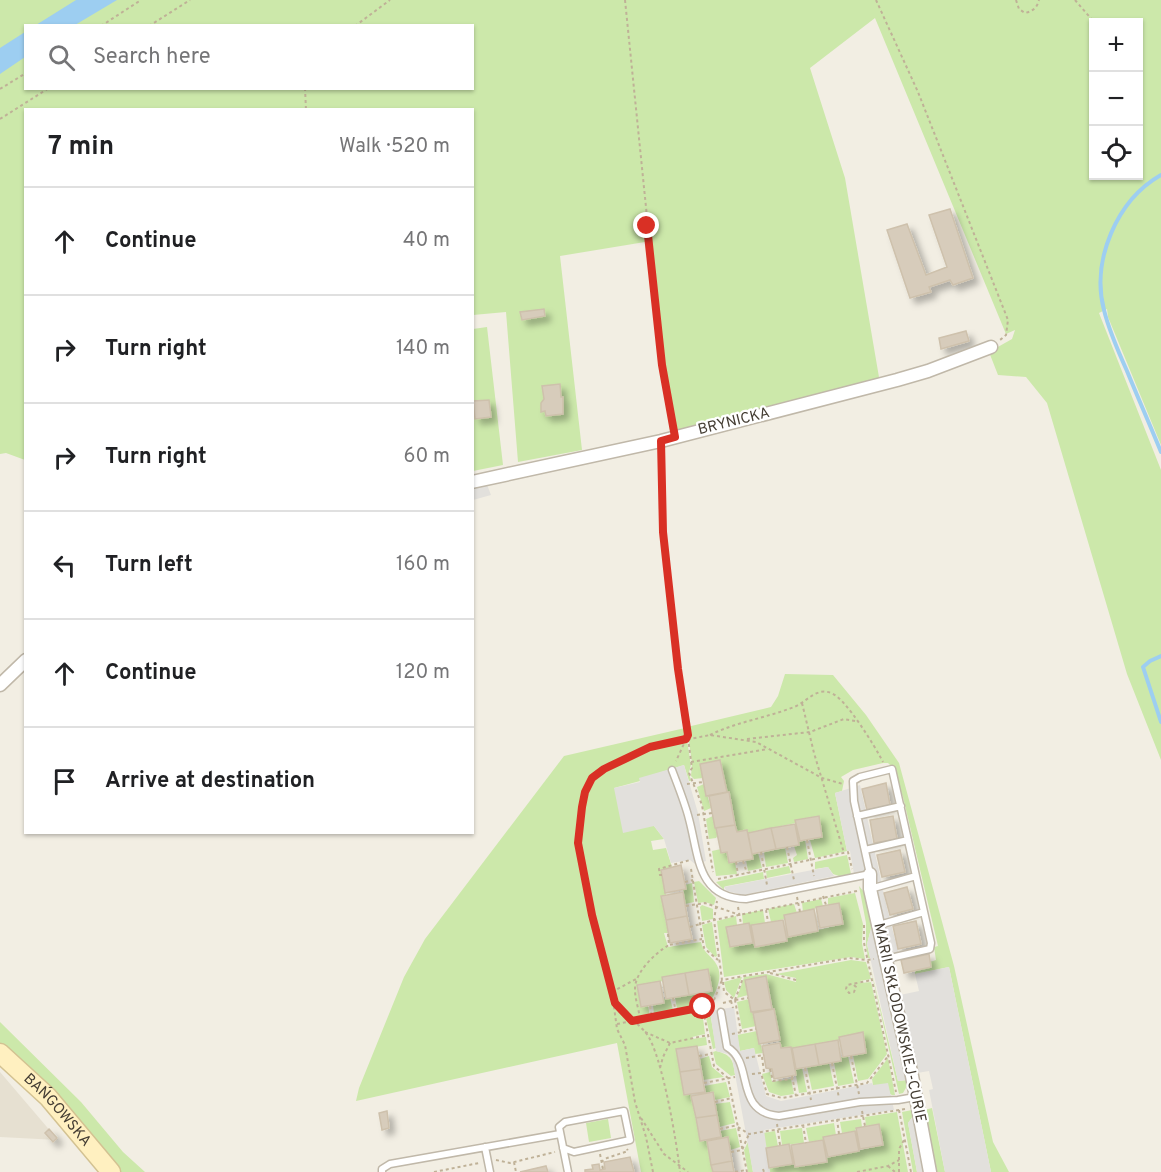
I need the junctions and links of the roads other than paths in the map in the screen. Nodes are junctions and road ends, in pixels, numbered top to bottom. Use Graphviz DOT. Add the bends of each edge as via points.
graph roads {
  1 [pos="991,347"];
  2 [pos="474,482"];
  3 [pos="24,662"];
  4 [pos="0,685"];
  5 [pos="672,770"];
  6 [pos="901,806"];
  7 [pos="857,816"];
  8 [pos="908,840"];
  9 [pos="865,850"];
  10 [pos="870,874"];
  11 [pos="916,876"];
  12 [pos="870,889"];
  13 [pos="924,912"];
  14 [pos="879,925"];
  15 [pos="886,959"];
  16 [pos="721,1012"];
  17 [pos="0,1053"];
  18 [pos="915,1097"];
  19 [pos="560,1134"];
  20 [pos="488,1147"];
  21 [pos="563,1148"];
  22 [pos="111,1172"];
  23 [pos="382,1172"];
  24 [pos="489,1172"];
  25 [pos="568,1172"];
  26 [pos="930,1172"];
  1 -- 2 [label="street, BRYNICKA" via="918,374 661,441"];
  3 -- 4 [label="street"];
  5 -- 10 [label="lane" via="705,878 719,893 746,899"];
  6 -- 7 [label="lane"];
  6 -- 7 [label="lane" via="892,769 888,769 853,781"];
  6 -- 8 [label="lane"];
  7 -- 9 [label="lane"];
  8 -- 9 [label="lane"];
  8 -- 11 [label="lane"];
  9 -- 10 [label="lane"];
  10 -- 12 [label="street, MARII SKŁODOWSKIEJ-CURIE"];
  11 -- 12 [label="lane"];
  11 -- 13 [label="lane"];
  12 -- 14 [label="street, MARII SKŁODOWSKIEJ-CURIE"];
  13 -- 14 [label="lane"];
  13 -- 15 [label="lane" via="930,949"];
  14 -- 15 [label="street, MARII SKŁODOWSKIEJ-CURIE"];
  15 -- 18 [label="street, MARII SKŁODOWSKIEJ-CURIE"];
  16 -- 18 [label="lane" via="727,1047 740,1059 752,1102 768,1115"];
  17 -- 22 [label="street, BAŃGOWSKA" via="48,1098"];
  18 -- 26 [label="street, MARII SKŁODOWSKIEJ-CURIE"];
  19 -- 20 [label="lane"];
  19 -- 21 [label="lane"];
  19 -- 21 [label="lane" via="559,1126 565,1122 624,1111 630,1140 573,1152"];
  20 -- 23 [label="lane" via="390,1164"];
  20 -- 24 [label="lane"];
  21 -- 25 [label="lane"];
}
